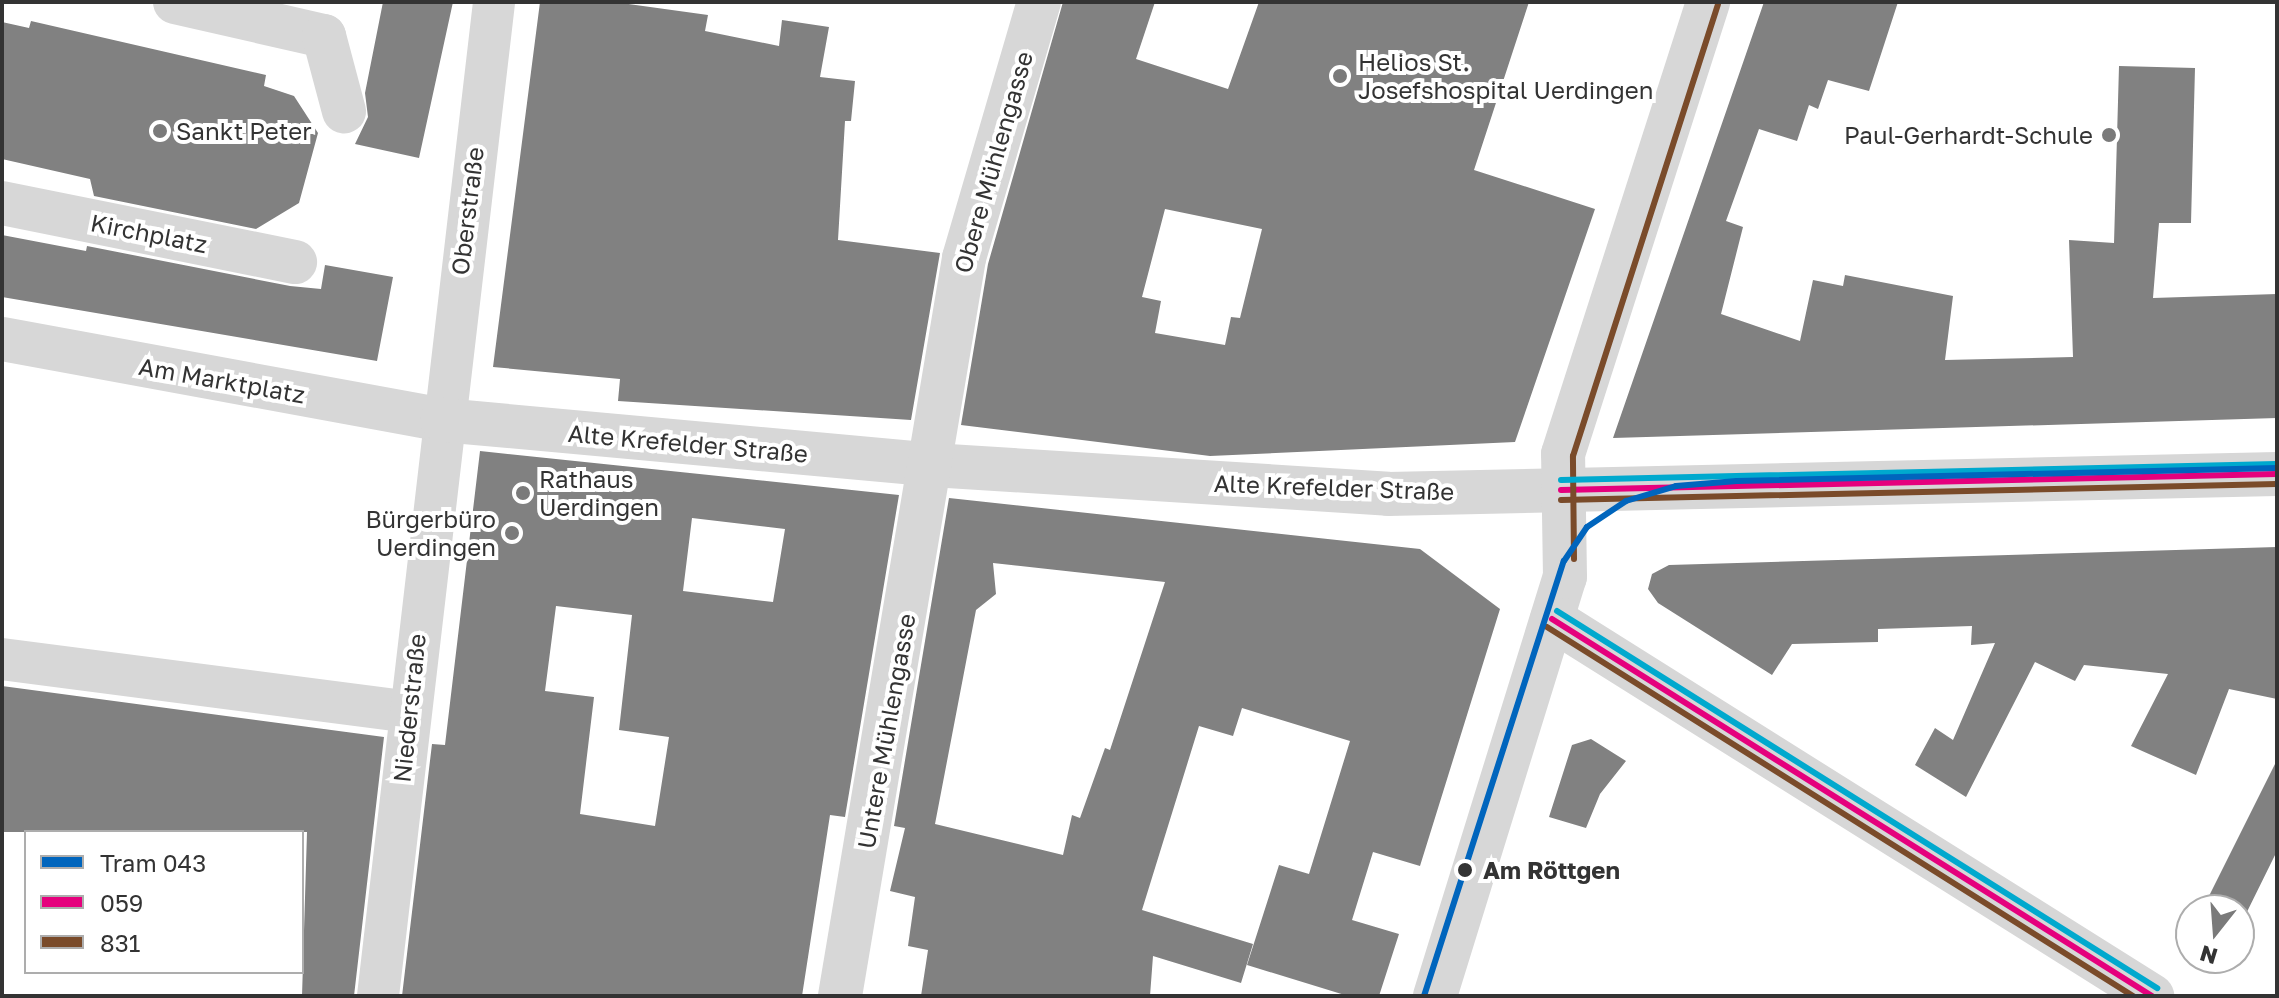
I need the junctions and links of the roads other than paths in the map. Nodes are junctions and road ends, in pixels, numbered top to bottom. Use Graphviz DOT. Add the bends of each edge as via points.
graph roads {
  1 [pos="175,2"];
  2 [pos="494,2"];
  3 [pos="1039,2"];
  4 [pos="1708,2"];
  5 [pos="344,111"];
  6 [pos="2,203"];
  7 [pos="295,262"];
  8 [pos="2,339"];
  9 [pos="442,420"];
  10 [pos="932,465"];
  11 [pos="2277,474"];
  12 [pos="1561,490"];
  13 [pos="1552,619"];
  14 [pos="2,659"];
  15 [pos="408,712"];
  16 [pos="378,996"];
  17 [pos="840,996"];
  18 [pos="1435,996"];
  19 [pos="2152,996"];
  1 -- 5 [label="street" via="324,36"];
  2 -- 9 [label="street, Oberstraße"];
  3 -- 10 [label="street, Obere Mühlengasse" via="964,258"];
  4 -- 12 [label="street" via="1563,454"];
  6 -- 7 [label="street, Kirchplatz"];
  8 -- 9 [label="street, Am Marktplatz"];
  9 -- 10 [label="street, Alte Krefelder Straße"];
  9 -- 15 [label="street, Niederstraße"];
  10 -- 12 [label="street, Alte Krefelder Straße" via="1388,494"];
  10 -- 17 [label="street, Untere Mühlengasse"];
  11 -- 12 [label="street, Alte Krefelder Straße"];
  12 -- 13 [label="street" via="1565,577"];
  13 -- 18 [label="street"];
  13 -- 19 [label="street"];
  14 -- 15 [label="street"];
  15 -- 16 [label="street, Niederstraße"];
}
